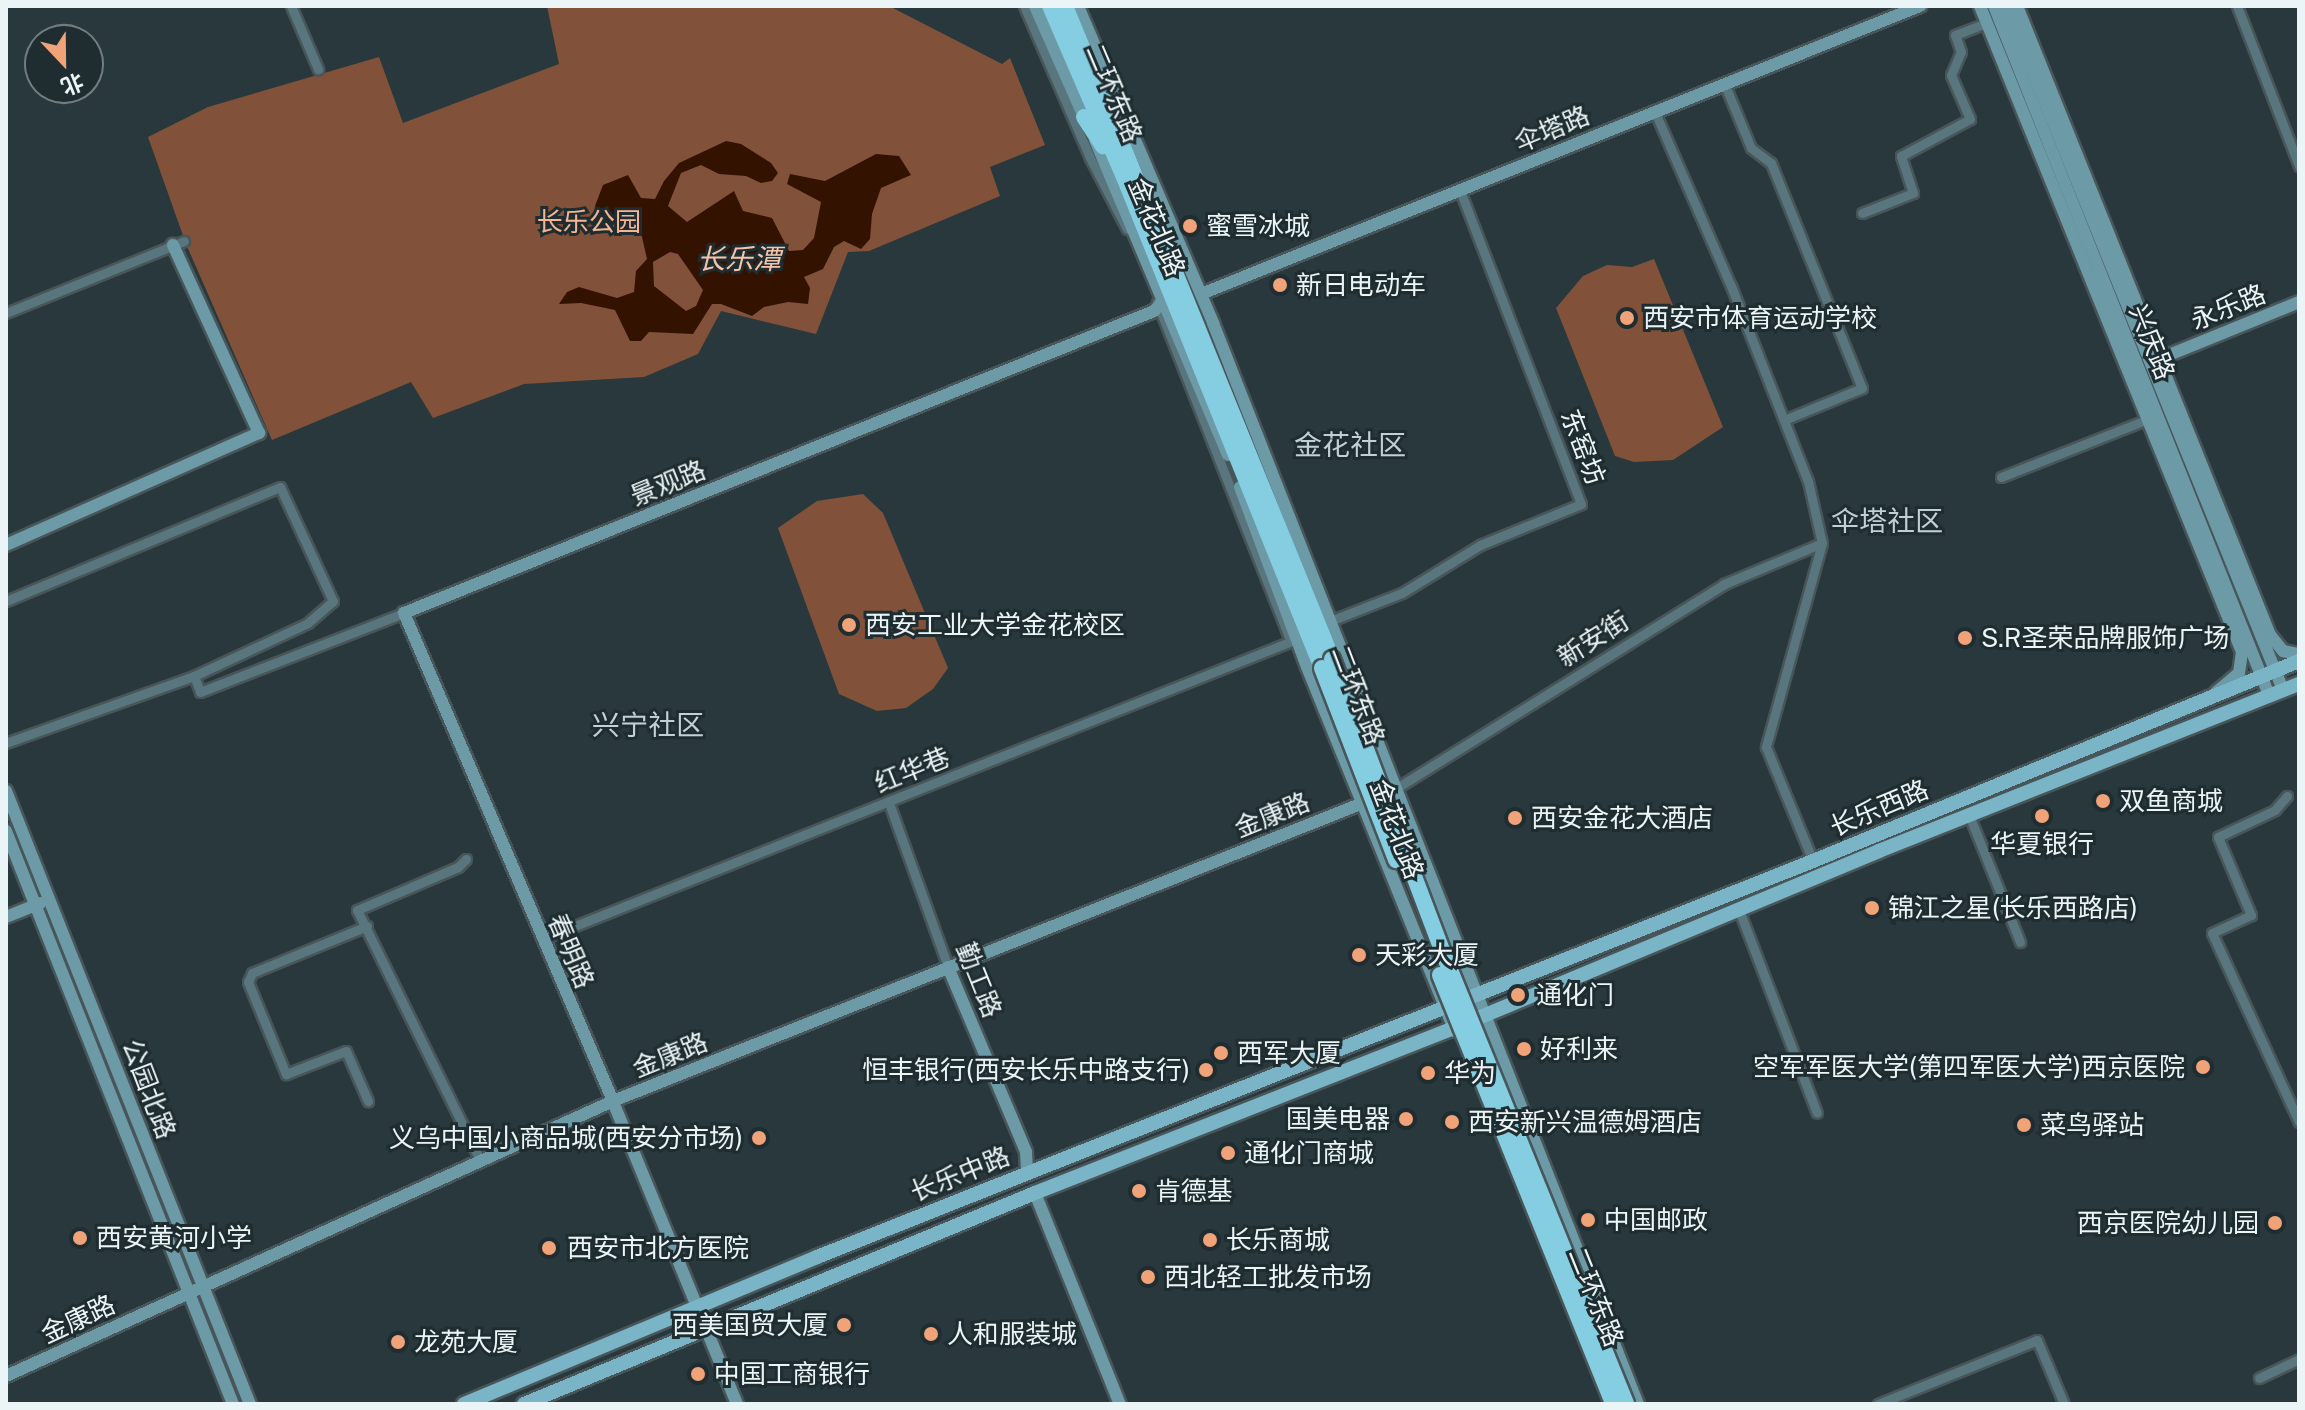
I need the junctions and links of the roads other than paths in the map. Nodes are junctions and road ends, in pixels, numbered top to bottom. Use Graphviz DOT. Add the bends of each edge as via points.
graph roads {
  1 [pos="291,6"];
  2 [pos="1024,6"];
  3 [pos="1035,6"];
  4 [pos="1078,6"];
  5 [pos="1920,6"];
  6 [pos="1980,6"];
  7 [pos="1994,6"];
  8 [pos="2237,6"];
  9 [pos="1056,8"];
  10 [pos="2015,9"];
  11 [pos="1986,23"];
  12 [pos="318,69"];
  13 [pos="1724,83"];
  14 [pos="1114,94"];
  15 [pos="1654,110"];
  16 [pos="1084,117"];
  17 [pos="2299,166"];
  18 [pos="1129,175"];
  19 [pos="1460,191"];
  20 [pos="1862,213"];
  21 [pos="179,243"];
  22 [pos="1201,294"];
  23 [pos="2299,302"];
  24 [pos="1161,303"];
  25 [pos="6,313"];
  26 [pos="2144,365"];
  27 [pos="2148,419"];
  28 [pos="1784,420"];
  29 [pos="2001,477"];
  30 [pos="7,541"];
  31 [pos="1822,543"];
  32 [pos="1294,600"];
  33 [pos="6,601"];
  34 [pos="2257,602"];
  35 [pos="404,613"];
  36 [pos="1330,621"];
  37 [pos="2257,626"];
  38 [pos="1297,639"];
  39 [pos="2299,654"];
  40 [pos="2299,661"];
  41 [pos="1327,663"];
  42 [pos="2268,674"];
  43 [pos="194,676"];
  44 [pos="2299,684"];
  45 [pos="2276,693"];
  46 [pos="2203,700"];
  47 [pos="6,743"];
  48 [pos="1395,789"];
  49 [pos="6,791"];
  50 [pos="2287,796"];
  51 [pos="889,803"];
  52 [pos="1363,803"];
  53 [pos="1969,815"];
  54 [pos="6,831"];
  55 [pos="466,859"];
  56 [pos="1813,861"];
  57 [pos="50,898"];
  58 [pos="36,905"];
  59 [pos="1739,910"];
  60 [pos="6,917"];
  61 [pos="367,926"];
  62 [pos="542,939"];
  63 [pos="2020,942"];
  64 [pos="948,967"];
  65 [pos="1476,994"];
  66 [pos="1443,1007"];
  67 [pos="1484,1016"];
  68 [pos="1454,1028"];
  69 [pos="368,1101"];
  70 [pos="613,1101"];
  71 [pos="1817,1113"];
  72 [pos="2299,1122"];
  73 [pos="480,1160"];
  74 [pos="1027,1173"];
  75 [pos="1035,1193"];
  76 [pos="202,1285"];
  77 [pos="189,1292"];
  78 [pos="698,1306"];
  79 [pos="707,1329"];
  80 [pos="2299,1359"];
  81 [pos="6,1376"];
  82 [pos="2259,1378"];
  83 [pos="233,1404"];
  84 [pos="250,1404"];
  85 [pos="464,1404"];
  86 [pos="524,1404"];
  87 [pos="737,1404"];
  88 [pos="1120,1404"];
  89 [pos="1605,1404"];
  90 [pos="1613,1404"];
  91 [pos="1626,1404"];
  92 [pos="1638,1404"];
  93 [pos="1877,1404"];
  94 [pos="2064,1404"];
  1 -- 12 [label="street"];
  2 -- 24 [label="street"];
  3 -- 16 [label="street, 金花北路"];
  4 -- 14 [label="street, 金花北路"];
  5 -- 13 [label="street, 伞塔路"];
  6 -- 11 [label="street"];
  7 -- 26 [label="street, 兴庆路"];
  8 -- 17 [label="street"];
  9 -- 18 [label="highway, 二环东路"];
  10 -- 26 [label="street, 兴庆路"];
  11 -- 20 [label="street" via="1955,35 1961,52 1951,75 1970,119 1901,156 1913,193"];
  11 -- 26 [label="street"];
  13 -- 15 [label="street, 伞塔路"];
  13 -- 28 [label="street" via="1751,148 1771,163 1862,388"];
  14 -- 18 [label="highway"];
  14 -- 22 [label="street, 金花北路"];
  15 -- 19 [label="street, 伞塔路"];
  15 -- 28 [label="street"];
  16 -- 18 [label="highway"];
  16 -- 24 [label="street, 金花北路"];
  18 -- 32 [label="highway, 二环东路"];
  18 -- 41 [label="highway, 二环东路"];
  19 -- 22 [label="street, 伞塔路"];
  19 -- 36 [label="street, 东窑坊" via="1581,504 1480,545 1402,593"];
  21 -- 25 [label="street"];
  21 -- 30 [label="street" via="259,433"];
  22 -- 36 [label="street, 金花北路"];
  23 -- 26 [label="street, 永乐路"];
  24 -- 35 [label="street, 景观路" via="1140,317"];
  24 -- 38 [label="street, 金花北路" via="1276,576"];
  26 -- 27 [label="street"];
  26 -- 34 [label="street"];
  26 -- 37 [label="street, 兴庆路"];
  26 -- 42 [label="street, 兴庆路"];
  27 -- 29 [label="street"];
  27 -- 46 [label="street" via="2242,652 2239,673"];
  28 -- 31 [label="street" via="1808,481"];
  31 -- 48 [label="street, 新安街" via="1724,584"];
  31 -- 56 [label="street" via="1766,747"];
  32 -- 38 [label="highway"];
  32 -- 41 [label="highway, 二环东路"];
  33 -- 43 [label="street" via="280,487 333,601 308,623"];
  34 -- 37 [label="street"];
  34 -- 39 [label="street" via="2276,645"];
  35 -- 43 [label="street, 景观路" via="200,692"];
  35 -- 62 [label="street, 春明路"];
  36 -- 41 [label="highway"];
  36 -- 48 [label="street, 金花北路"];
  37 -- 42 [label="street, 兴庆路"];
  38 -- 51 [label="street, 红华巷"];
  38 -- 52 [label="street, 金花北路"];
  40 -- 42 [label="main road, 长乐西路"];
  41 -- 90 [label="highway, 二环东路, bridge" via="1451,1001"];
  41 -- 91 [label="highway, 二环东路, bridge"];
  42 -- 45 [label="street, 兴庆路"];
  42 -- 46 [label="main road, 长乐西路"];
  43 -- 47 [label="street"];
  44 -- 45 [label="main road, 长乐西路"];
  45 -- 53 [label="main road, 长乐西路"];
  46 -- 56 [label="main road, 长乐西路"];
  48 -- 65 [label="street, 金花北路"];
  49 -- 57 [label="street, 公园北路"];
  50 -- 72 [label="street" via="2275,810 2218,837 2251,915 2212,933"];
  51 -- 62 [label="street, 红华巷"];
  51 -- 64 [label="street, 勤工路"];
  52 -- 64 [label="street, 金康路"];
  52 -- 66 [label="street, 金花北路"];
  53 -- 59 [label="main road, 长乐西路"];
  53 -- 63 [label="street"];
  54 -- 58 [label="street, 公园北路"];
  55 -- 61 [label="street" via="357,910"];
  56 -- 65 [label="main road, 长乐西路"];
  57 -- 58 [label="street"];
  57 -- 76 [label="street, 公园北路"];
  58 -- 60 [label="street"];
  58 -- 77 [label="street, 公园北路"];
  59 -- 67 [label="main road, 长乐西路"];
  59 -- 71 [label="street"];
  61 -- 69 [label="street" via="252,973 248,982 286,1074 346,1051"];
  61 -- 73 [label="street"];
  62 -- 70 [label="street, 春明路"];
  64 -- 70 [label="street, 金康路"];
  64 -- 74 [label="street, 勤工路" via="1026,1152"];
  65 -- 66 [label="main road, 长乐中路"];
  65 -- 67 [label="street, 金花北路"];
  66 -- 68 [label="street, 金花北路"];
  66 -- 74 [label="main road, 长乐中路"];
  67 -- 68 [label="main road, 长乐中路"];
  67 -- 92 [label="street, 金花北路"];
  68 -- 75 [label="main road, 长乐中路"];
  68 -- 89 [label="street, 金花北路"];
  70 -- 73 [label="street, 金康路"];
  70 -- 78 [label="street, 春明路"];
  73 -- 76 [label="street, 金康路"];
  74 -- 78 [label="main road, 长乐中路"];
  75 -- 79 [label="main road, 长乐中路"];
  75 -- 88 [label="street"];
  76 -- 77 [label="street, 金康路"];
  76 -- 84 [label="street, 公园北路"];
  77 -- 81 [label="street, 金康路"];
  77 -- 83 [label="street, 公园北路"];
  78 -- 79 [label="street, 春明路"];
  78 -- 85 [label="main road, 长乐中路"];
  79 -- 86 [label="main road, 长乐中路"];
  79 -- 87 [label="street, 春明路"];
  80 -- 82 [label="street"];
  93 -- 94 [label="street" via="2037,1340"];
}
